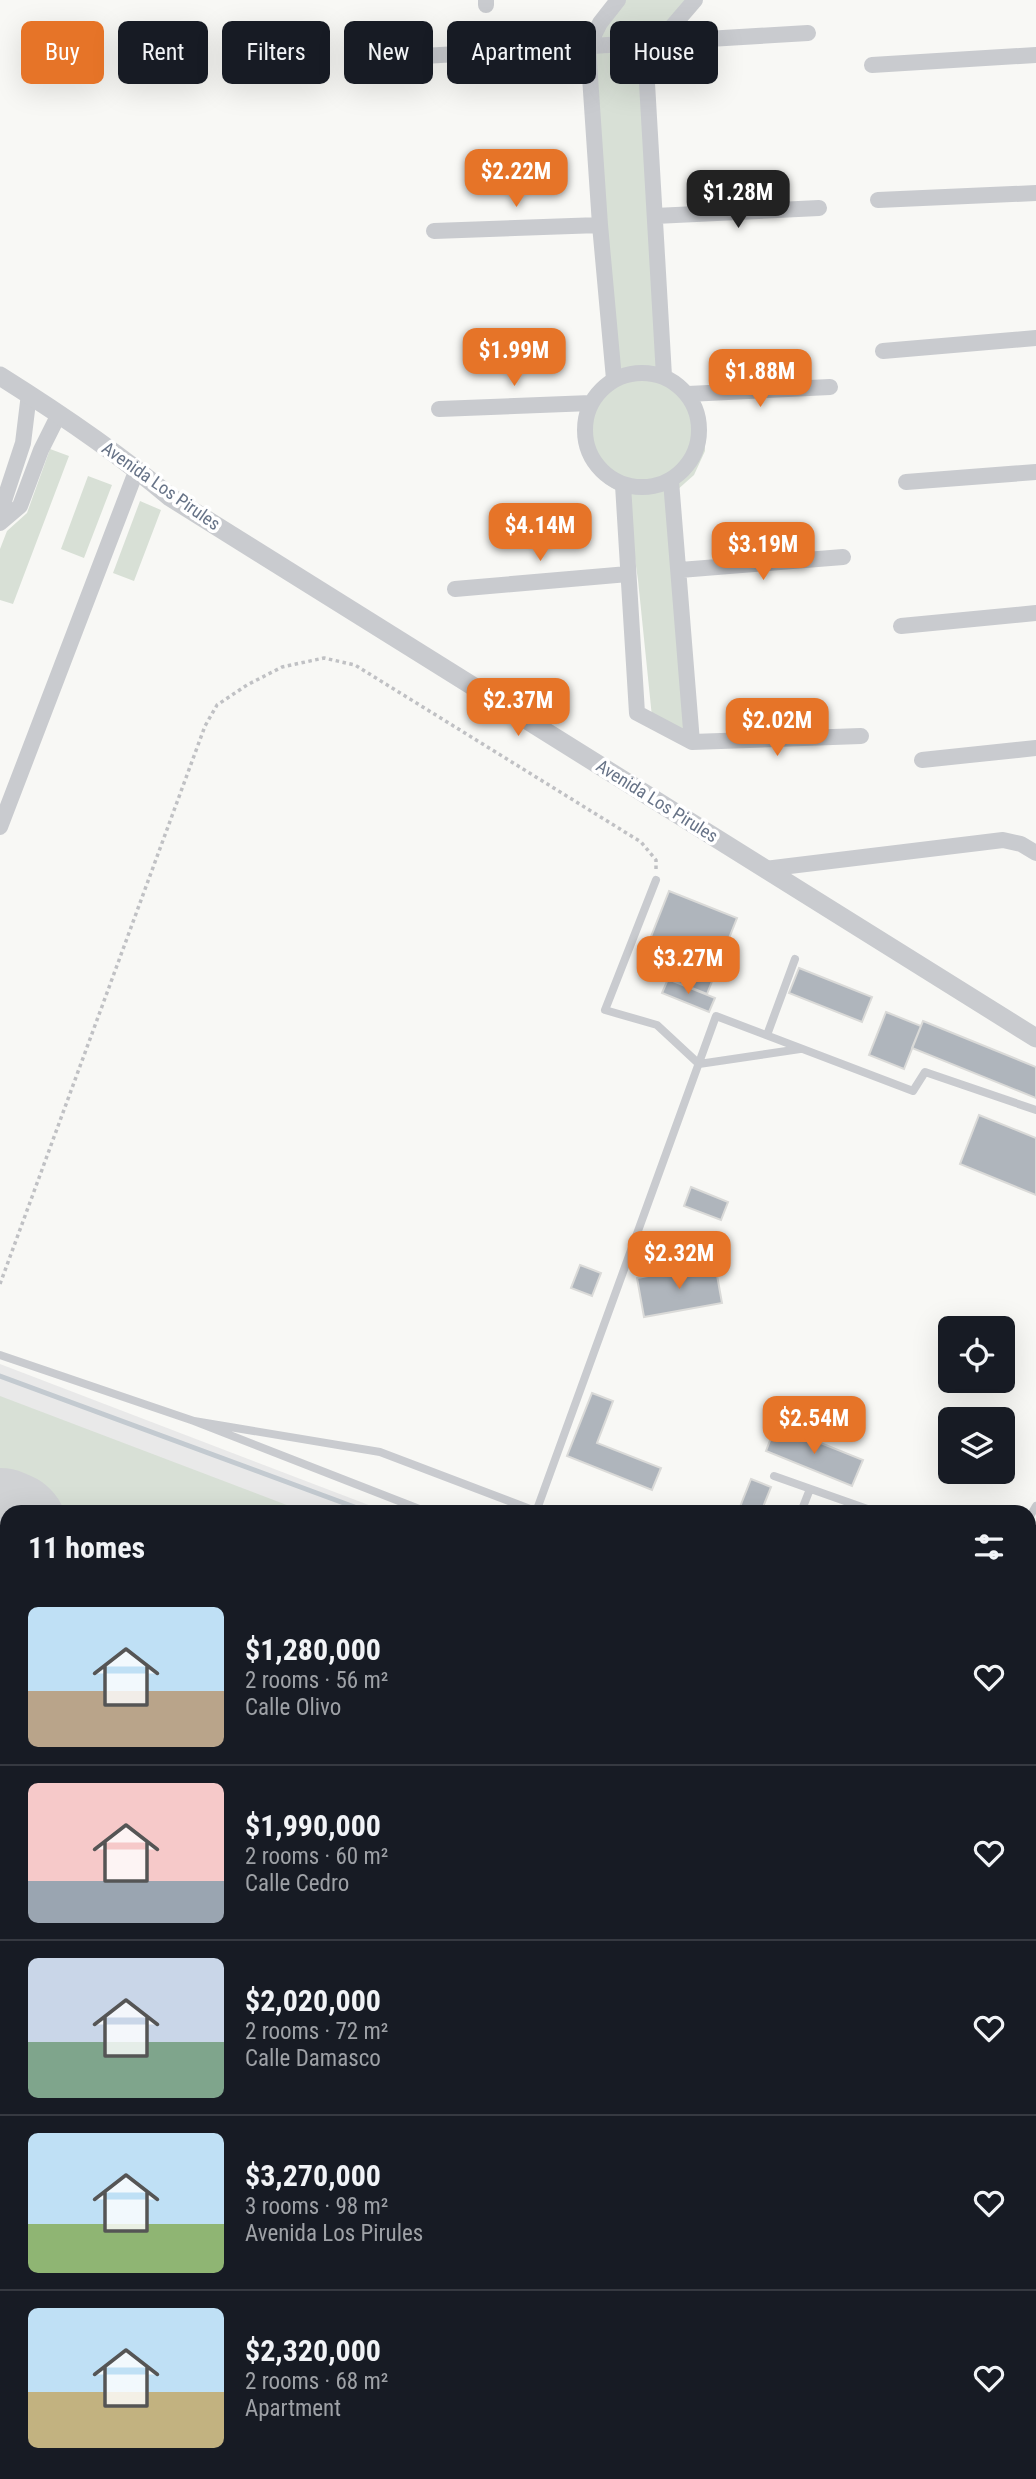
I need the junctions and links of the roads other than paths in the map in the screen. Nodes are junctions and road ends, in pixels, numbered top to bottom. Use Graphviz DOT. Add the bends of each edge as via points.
graph roads {
  1 [pos="618,0"];
  2 [pos="695,0"];
  3 [pos="677,21"];
  4 [pos="596,31"];
  5 [pos="808,33"];
  6 [pos="718,39"];
  7 [pos="1036,55"];
  8 [pos="872,65"];
  9 [pos="590,84"];
  10 [pos="647,84"];
  11 [pos="1036,193"];
  12 [pos="878,200"];
  13 [pos="819,208"];
  14 [pos="655,216"];
  15 [pos="600,225"];
  16 [pos="434,231"];
  17 [pos="1036,338"];
  18 [pos="883,351"];
  19 [pos="0,376"];
  20 [pos="664,376"];
  21 [pos="614,379"];
  22 [pos="830,387"];
  23 [pos="29,394"];
  24 [pos="688,394"];
  25 [pos="591,403"];
  26 [pos="439,409"];
  27 [pos="59,414"];
  28 [pos="137,469"];
  29 [pos="1036,472"];
  30 [pos="671,481"];
  31 [pos="906,482"];
  32 [pos="623,485"];
  33 [pos="0,513"];
  34 [pos="0,523"];
  35 [pos="843,557"];
  36 [pos="680,570"];
  37 [pos="628,574"];
  38 [pos="455,589"];
  39 [pos="1036,613"];
  40 [pos="901,626"];
  41 [pos="861,736"];
  42 [pos="692,742"];
  43 [pos="1036,748"];
  44 [pos="922,760"];
  45 [pos="0,827"];
  46 [pos="1036,853"];
  47 [pos="765,869"];
  48 [pos="656,880"];
  49 [pos="795,959"];
  50 [pos="767,1035"];
  51 [pos="1036,1038"];
  52 [pos="802,1048"];
  53 [pos="699,1064"];
  54 [pos="1036,1110"];
  55 [pos="0,1355"];
  56 [pos="194,1421"];
  57 [pos="774,1476"];
  58 [pos="810,1489"];
  59 [pos="409,1505"];
  60 [pos="519,1505"];
  61 [pos="540,1505"];
  62 [pos="804,1505"];
  63 [pos="856,1505"];
  1 -- 4 [label="street"];
  2 -- 3 [label="street"];
  5 -- 6 [label="street"];
  7 -- 8 [label="street"];
  9 -- 15 [label="street"];
  10 -- 14 [label="street"];
  11 -- 12 [label="street"];
  13 -- 14 [label="street"];
  14 -- 20 [label="street"];
  15 -- 16 [label="street"];
  15 -- 21 [label="street"];
  17 -- 18 [label="street"];
  19 -- 23 [label="street, Avenida Los Pirules"];
  20 -- 21 [label="street" via="639,373"];
  20 -- 24 [label="street"];
  21 -- 25 [label="street"];
  22 -- 24 [label="street"];
  23 -- 27 [label="street, Avenida Los Pirules"];
  23 -- 33 [label="street" via="23,443"];
  24 -- 30 [label="street" via="699,417 699,442 689,465"];
  25 -- 26 [label="street"];
  25 -- 32 [label="street" via="584,427 589,451 602,472"];
  27 -- 28 [label="street, Avenida Los Pirules"];
  27 -- 34 [label="street" via="20,506"];
  28 -- 45 [label="street"];
  28 -- 47 [label="street, Avenida Los Pirules" via="182,504"];
  29 -- 31 [label="street"];
  30 -- 32 [label="street" via="648,489"];
  30 -- 36 [label="street"];
  32 -- 37 [label="street"];
  35 -- 36 [label="street"];
  36 -- 42 [label="street"];
  37 -- 38 [label="street"];
  37 -- 42 [label="street" via="637,713"];
  39 -- 40 [label="street"];
  41 -- 42 [label="street"];
  43 -- 44 [label="street"];
  46 -- 47 [label="street" via="1003,840"];
  47 -- 51 [label="street, Avenida Los Pirules"];
  48 -- 53 [label="lane" via="605,1010 657,1025"];
  49 -- 50 [label="lane"];
  50 -- 52 [label="lane"];
  50 -- 53 [label="lane" via="716,1016"];
  52 -- 53 [label="lane"];
  52 -- 54 [label="lane" via="912,1091 925,1072"];
  53 -- 61 [label="lane"];
  55 -- 56 [label="lane"];
  56 -- 59 [label="lane"];
  56 -- 60 [label="lane" via="380,1452"];
  57 -- 58 [label="lane"];
  58 -- 62 [label="lane"];
  58 -- 63 [label="lane"];
}
